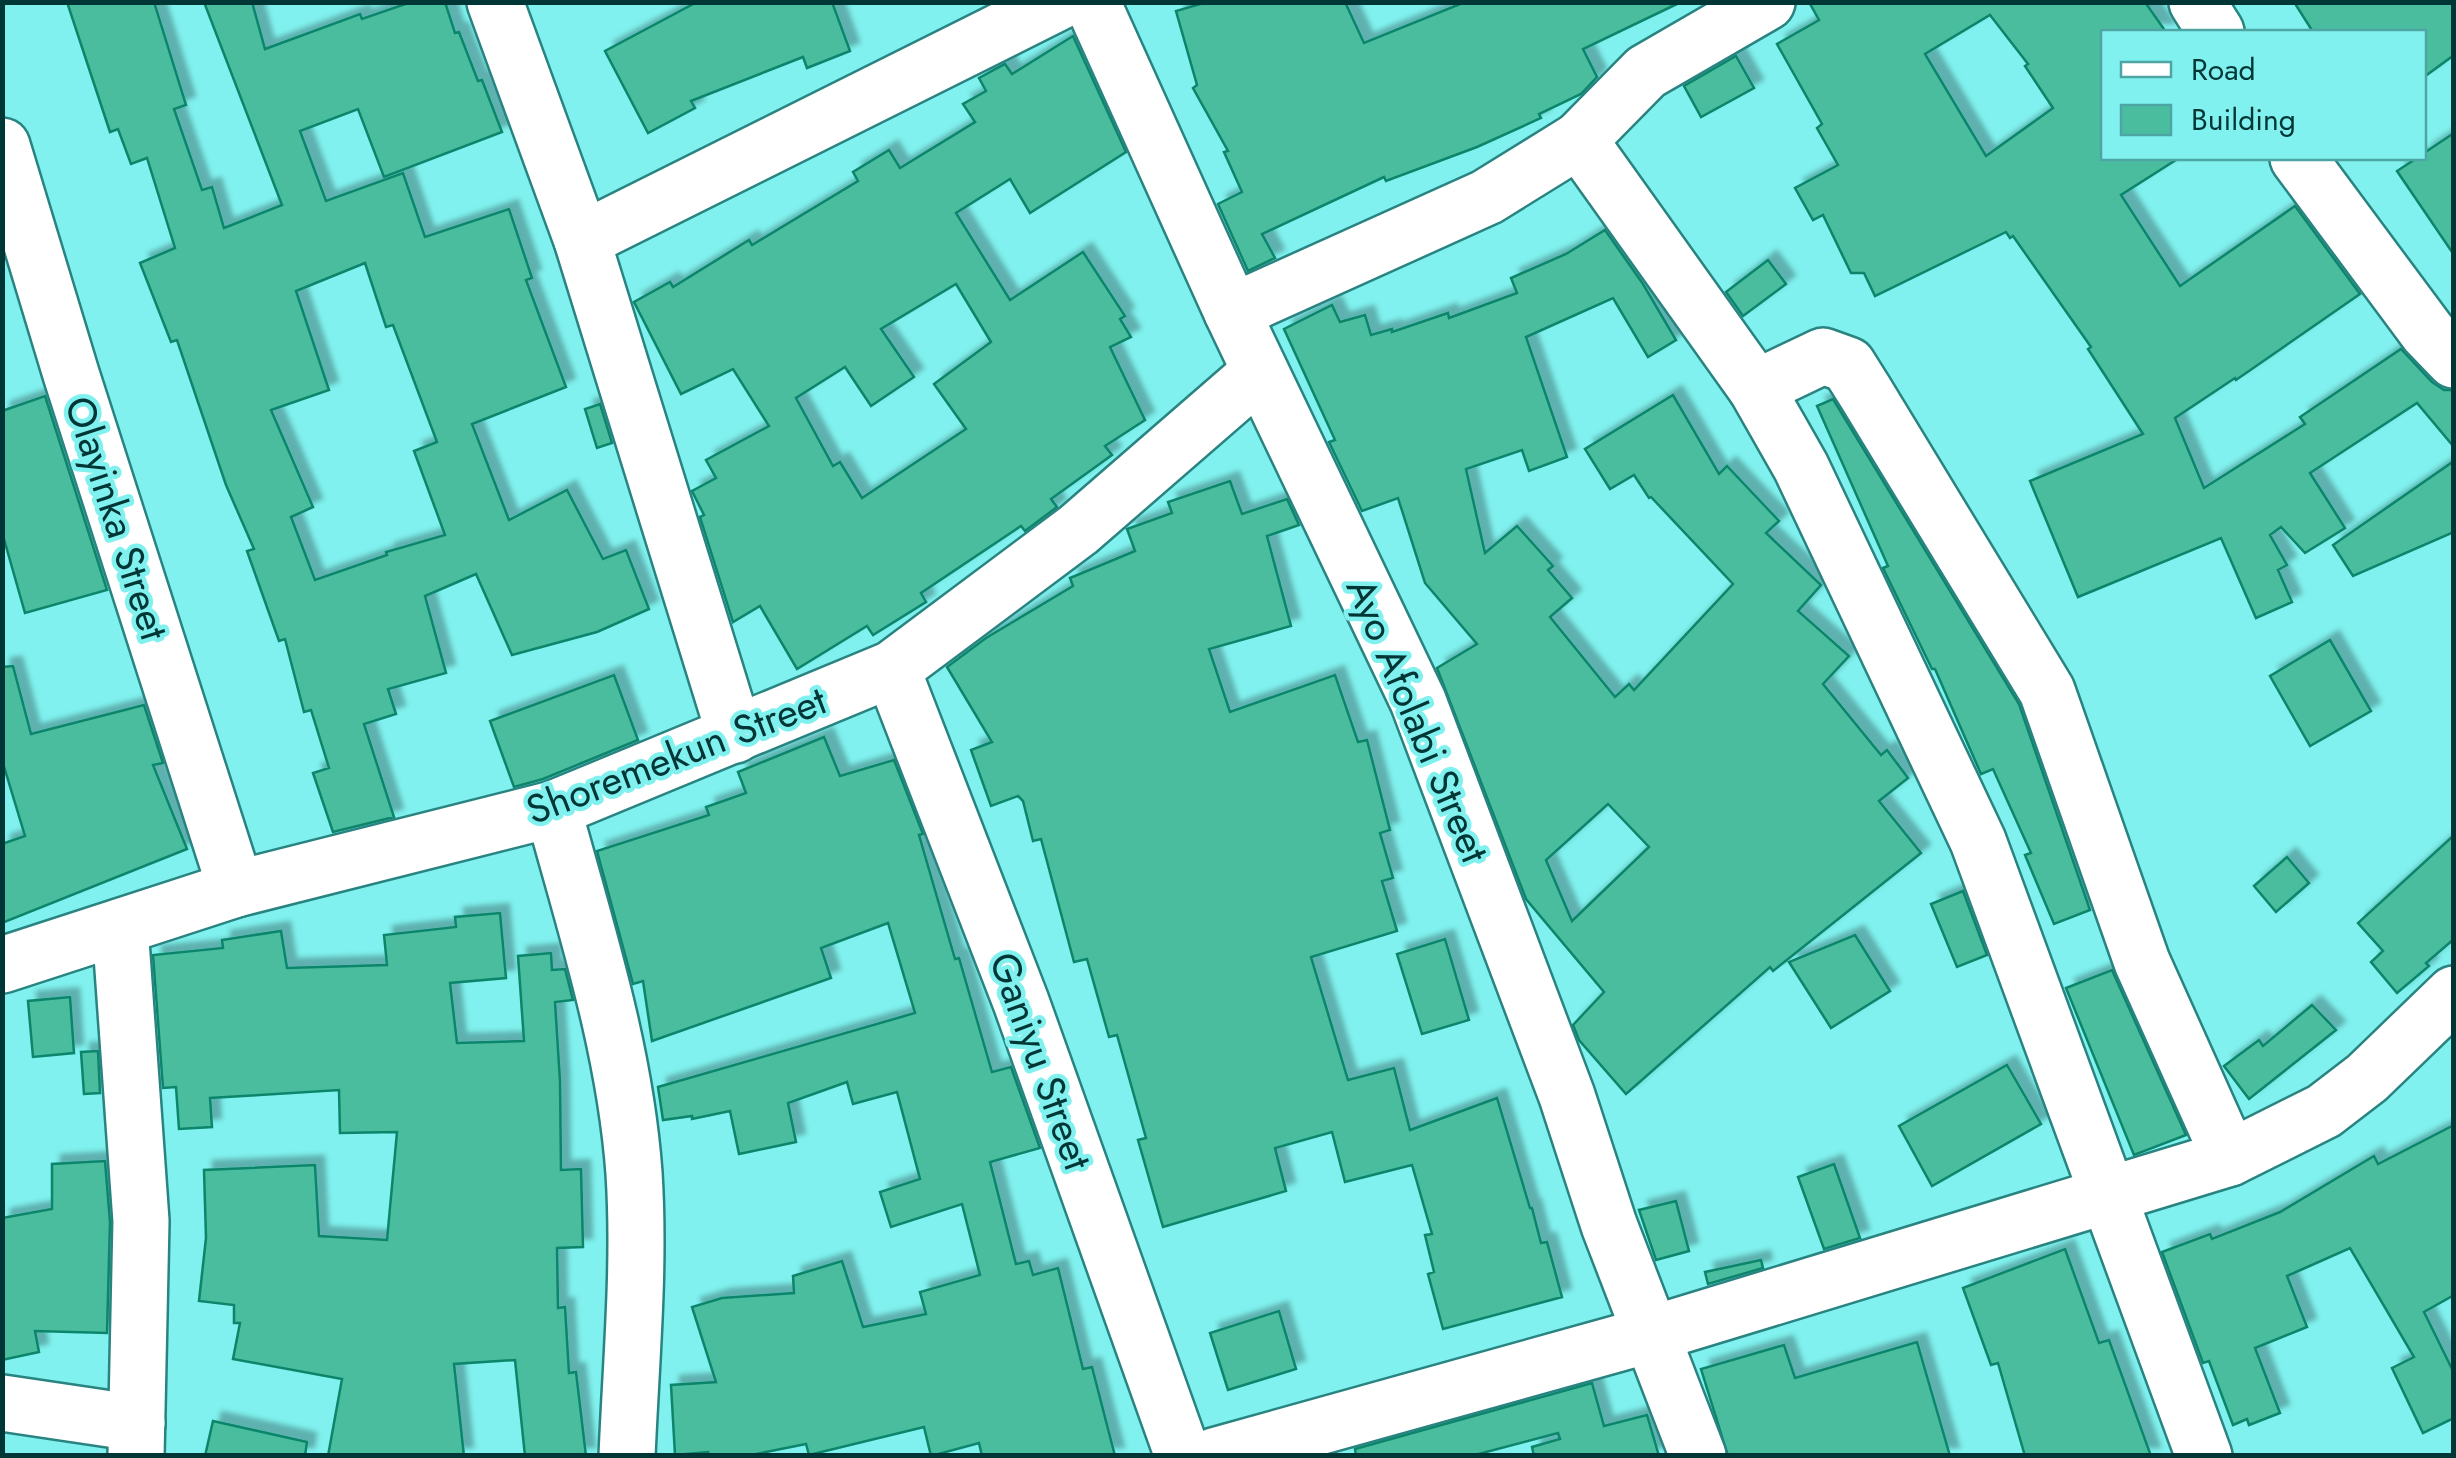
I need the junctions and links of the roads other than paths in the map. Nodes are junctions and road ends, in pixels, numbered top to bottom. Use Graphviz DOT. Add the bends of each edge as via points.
graph roads {
  1 [pos="495,2"];
  2 [pos="1059,2"];
  3 [pos="1092,2"];
  4 [pos="1768,2"];
  5 [pos="2197,2"];
  6 [pos="2215,30"];
  7 [pos="1579,140"];
  8 [pos="2,146"];
  9 [pos="2299,160"];
  10 [pos="582,240"];
  11 [pos="1232,312"];
  12 [pos="2454,360"];
  13 [pos="1260,372"];
  14 [pos="1756,388"];
  15 [pos="892,669"];
  16 [pos="735,735"];
  17 [pos="553,809"];
  18 [pos="236,889"];
  19 [pos="120,926"];
  20 [pos="2,965"];
  21 [pos="2454,994"];
  22 [pos="2230,1158"];
  23 [pos="2107,1197"];
  24 [pos="1652,1334"];
  25 [pos="2,1404"];
  26 [pos="137,1439"];
  27 [pos="627,1456"];
  28 [pos="1183,1456"];
  29 [pos="1214,1456"];
  30 [pos="1698,1456"];
  31 [pos="2204,1456"];
  1 -- 10 [label="street"];
  2 -- 10 [label="street"];
  3 -- 11 [label="street, Ayo Afolabi Street"];
  4 -- 7 [label="street" via="1646,72"];
  5 -- 6 [label="street"];
  7 -- 11 [label="street" via="1487,197"];
  7 -- 14 [label="street"];
  8 -- 18 [label="street, Olayinka Street"];
  9 -- 12 [label="street"];
  10 -- 16 [label="street"];
  11 -- 13 [label="street, Ayo Afolabi Street"];
  13 -- 15 [label="street, Shoremekun Street" via="1078,530"];
  13 -- 24 [label="street, Ayo Afolabi Street" via="1418,701"];
  14 -- 22 [label="street" via="1823,356 1848,365 1875,408 2047,691 2142,962"];
  14 -- 23 [label="street" via="1801,468 1978,840"];
  15 -- 16 [label="street, Shoremekun Street"];
  15 -- 28 [label="street, Ganiyu Street" via="1021,1002"];
  16 -- 17 [label="street, Shoremekun Street"];
  17 -- 18 [label="street, Shoremekun Street"];
  17 -- 27 [label="street" via="606,1002 634,1174"];
  18 -- 19 [label="street, Shoremekun Street"];
  19 -- 20 [label="street, Shoremekun Street"];
  19 -- 26 [label="street" via="141,1221"];
  21 -- 22 [label="street" via="2324,1112"];
  22 -- 23 [label="street"];
  23 -- 24 [label="street"];
  23 -- 31 [label="street"];
  24 -- 29 [label="street"];
  24 -- 30 [label="street, Ayo Afolabi Street"];
  25 -- 26 [label="street"];
}
